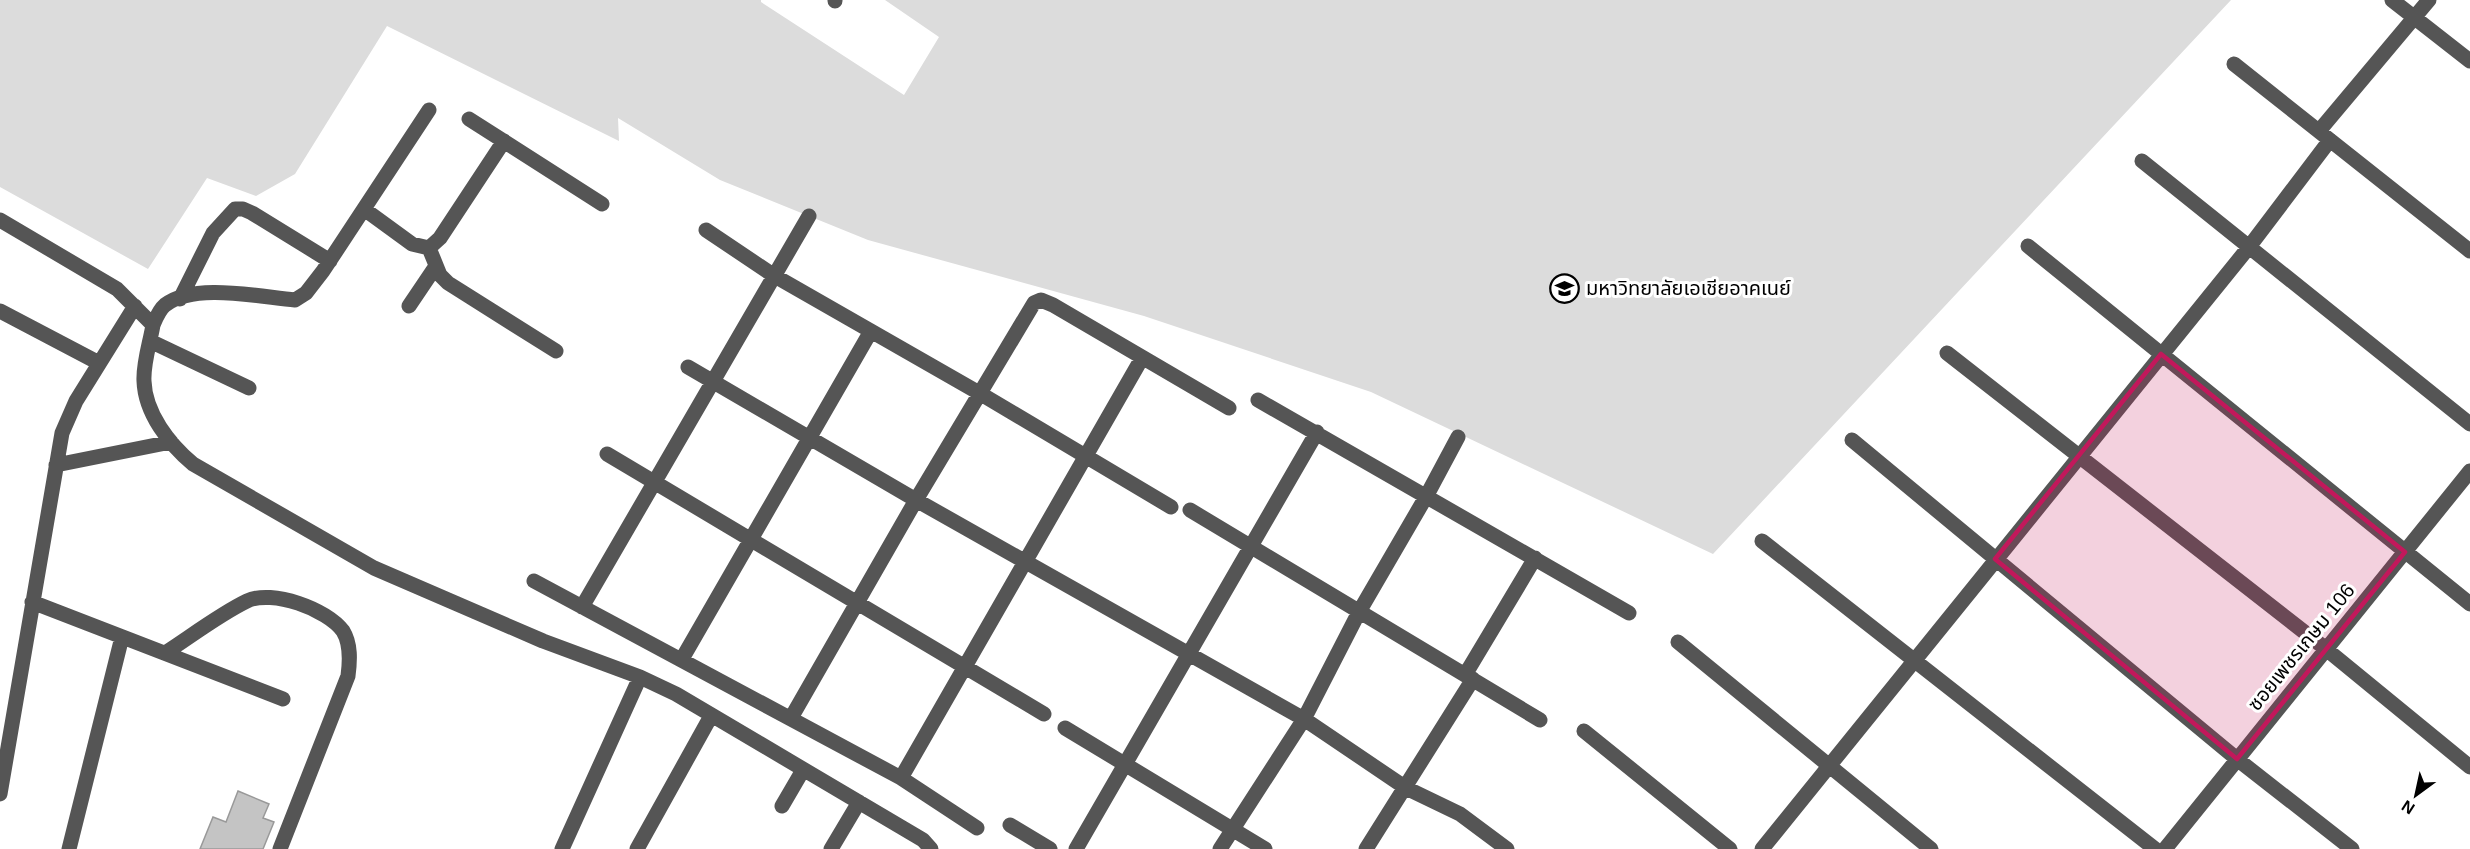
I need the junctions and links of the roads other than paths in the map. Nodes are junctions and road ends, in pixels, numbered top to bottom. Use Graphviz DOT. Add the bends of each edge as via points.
graph roads {
  1 [pos="2392,0"];
  2 [pos="2429,0"];
  3 [pos="2415,18"];
  4 [pos="2470,61"];
  5 [pos="2234,64"];
  6 [pos="429,110"];
  7 [pos="470,118"];
  8 [pos="2324,135"];
  9 [pos="504,141"];
  10 [pos="2142,160"];
  11 [pos="602,204"];
  12 [pos="364,209"];
  13 [pos="809,216"];
  14 [pos="0,220"];
  15 [pos="706,230"];
  16 [pos="2028,246"];
  17 [pos="2249,247"];
  18 [pos="429,248"];
  19 [pos="2470,251"];
  20 [pos="330,261"];
  21 [pos="436,266"];
  22 [pos="773,275"];
  23 [pos="180,299"];
  24 [pos="135,306"];
  25 [pos="409,306"];
  26 [pos="0,311"];
  27 [pos="153,325"];
  28 [pos="871,331"];
  29 [pos="150,341"];
  30 [pos="556,351"];
  31 [pos="1947,353"];
  32 [pos="2161,354"];
  33 [pos="1142,357"];
  34 [pos="99,363"];
  35 [pos="688,367"];
  36 [pos="714,383"];
  37 [pos="249,388"];
  38 [pos="981,394"];
  39 [pos="1258,399"];
  40 [pos="1229,408"];
  41 [pos="2470,424"];
  42 [pos="1317,432"];
  43 [pos="1458,436"];
  44 [pos="808,438"];
  45 [pos="1852,441"];
  46 [pos="171,442"];
  47 [pos="607,454"];
  48 [pos="2079,455"];
  49 [pos="1085,456"];
  50 [pos="56,465"];
  51 [pos="2470,471"];
  52 [pos="654,482"];
  53 [pos="1427,495"];
  54 [pos="916,500"];
  55 [pos="1172,507"];
  56 [pos="1190,510"];
  57 [pos="751,541"];
  58 [pos="1762,541"];
  59 [pos="1251,547"];
  60 [pos="2405,552"];
  61 [pos="1535,558"];
  62 [pos="1995,559"];
  63 [pos="1026,562"];
  64 [pos="534,581"];
  65 [pos="32,602"];
  66 [pos="858,604"];
  67 [pos="2470,604"];
  68 [pos="582,607"];
  69 [pos="1359,612"];
  70 [pos="1629,613"];
  71 [pos="122,637"];
  72 [pos="1678,642"];
  73 [pos="2326,649"];
  74 [pos="165,653"];
  75 [pos="1190,655"];
  76 [pos="682,659"];
  77 [pos="1914,661"];
  78 [pos="964,667"];
  79 [pos="640,677"];
  80 [pos="1469,677"];
  81 [pos="283,699"];
  82 [pos="1044,714"];
  83 [pos="711,716"];
  84 [pos="791,718"];
  85 [pos="1304,719"];
  86 [pos="1540,720"];
  87 [pos="1065,728"];
  88 [pos="1584,731"];
  89 [pos="2237,759"];
  90 [pos="1126,764"];
  91 [pos="1829,766"];
  92 [pos="2470,767"];
  93 [pos="803,770"];
  94 [pos="901,778"];
  95 [pos="1406,788"];
  96 [pos="0,794"];
  97 [pos="859,802"];
  98 [pos="782,806"];
  99 [pos="1010,825"];
  100 [pos="977,828"];
  101 [pos="1232,828"];
  102 [pos="1504,846"];
  103 [pos="69,849"];
  104 [pos="280,849"];
  105 [pos="562,849"];
  106 [pos="637,849"];
  107 [pos="831,849"];
  108 [pos="931,849"];
  109 [pos="1050,849"];
  110 [pos="1076,849"];
  111 [pos="1220,849"];
  112 [pos="1265,849"];
  113 [pos="1366,849"];
  114 [pos="1730,849"];
  115 [pos="1762,849"];
  116 [pos="1931,849"];
  117 [pos="2155,849"];
  118 [pos="2165,849"];
  119 [pos="2352,849"];
  1 -- 3 [label="street"];
  2 -- 3 [label="street"];
  3 -- 4 [label="street"];
  3 -- 8 [label="street"];
  5 -- 8 [label="street"];
  6 -- 12 [label="street"];
  7 -- 9 [label="street"];
  8 -- 17 [label="street"];
  8 -- 19 [label="street"];
  9 -- 11 [label="street"];
  9 -- 18 [label="street" via="440,238"];
  10 -- 17 [label="street"];
  12 -- 18 [label="street" via="412,244"];
  12 -- 20 [label="street"];
  13 -- 22 [label="street"];
  14 -- 24 [label="street" via="117,289"];
  15 -- 22 [label="street"];
  16 -- 32 [label="street"];
  17 -- 32 [label="street"];
  17 -- 41 [label="street"];
  18 -- 21 [label="street"];
  20 -- 23 [label="street" via="295,300 225,293 201,293"];
  20 -- 23 [label="street" via="252,213 235,209 213,233"];
  21 -- 25 [label="street"];
  21 -- 30 [label="street" via="448,283"];
  22 -- 28 [label="street"];
  22 -- 36 [label="street"];
  23 -- 27 [label="street" via="166,305"];
  24 -- 27 [label="street"];
  24 -- 34 [label="street"];
  26 -- 34 [label="street"];
  27 -- 29 [label="street"];
  28 -- 38 [label="street"];
  28 -- 44 [label="street"];
  29 -- 37 [label="street"];
  29 -- 46 [label="street" via="144,380 146,402"];
  31 -- 48 [label="street"];
  32 -- 48 [label="street"];
  32 -- 60 [label="street"];
  33 -- 38 [label="street" via="1041,300 1034,303"];
  33 -- 40 [label="street"];
  33 -- 49 [label="street"];
  34 -- 50 [label="street" via="62,433"];
  35 -- 36 [label="street"];
  36 -- 44 [label="street"];
  36 -- 52 [label="street"];
  38 -- 49 [label="street"];
  38 -- 54 [label="street"];
  39 -- 42 [label="street"];
  42 -- 53 [label="street"];
  42 -- 59 [label="street"];
  43 -- 53 [label="street"];
  44 -- 54 [label="street"];
  44 -- 57 [label="street"];
  45 -- 62 [label="street"];
  46 -- 50 [label="street"];
  46 -- 79 [label="street" via="193,464 374,568 543,641"];
  47 -- 52 [label="street"];
  48 -- 62 [label="street"];
  48 -- 73 [label="street"];
  49 -- 55 [label="street"];
  49 -- 63 [label="street"];
  50 -- 65 [label="street"];
  51 -- 60 [label="street, ซอยเพชรเกษม 106"];
  52 -- 57 [label="street"];
  52 -- 68 [label="street"];
  53 -- 61 [label="street"];
  53 -- 69 [label="street"];
  54 -- 63 [label="street"];
  54 -- 66 [label="street"];
  56 -- 59 [label="street"];
  57 -- 66 [label="street"];
  57 -- 76 [label="street"];
  58 -- 77 [label="street"];
  59 -- 69 [label="street"];
  59 -- 75 [label="street"];
  60 -- 67 [label="street"];
  60 -- 73 [label="street, ซอยเพชรเกษม 106"];
  61 -- 70 [label="street"];
  61 -- 80 [label="street"];
  62 -- 77 [label="street"];
  62 -- 89 [label="street"];
  63 -- 75 [label="street"];
  63 -- 78 [label="street"];
  64 -- 68 [label="street"];
  65 -- 71 [label="street"];
  65 -- 96 [label="street"];
  66 -- 78 [label="street"];
  66 -- 84 [label="street"];
  68 -- 76 [label="street"];
  69 -- 80 [label="street"];
  69 -- 85 [label="street"];
  71 -- 74 [label="street"];
  71 -- 103 [label="street"];
  72 -- 91 [label="street"];
  73 -- 89 [label="street, ซอยเพชรเกษม 106"];
  73 -- 92 [label="street"];
  74 -- 81 [label="street"];
  74 -- 104 [label="street" via="248,600 269,596 291,600 334,622 343,632 350,653 348,676"];
  75 -- 85 [label="street"];
  75 -- 90 [label="street"];
  76 -- 84 [label="street"];
  77 -- 91 [label="street"];
  77 -- 117 [label="street"];
  78 -- 82 [label="street"];
  78 -- 94 [label="street"];
  79 -- 83 [label="street"];
  79 -- 105 [label="street"];
  80 -- 86 [label="street"];
  80 -- 95 [label="street"];
  83 -- 93 [label="street"];
  83 -- 106 [label="street"];
  84 -- 94 [label="street"];
  85 -- 95 [label="street"];
  85 -- 101 [label="street"];
  87 -- 90 [label="street"];
  88 -- 114 [label="street"];
  89 -- 118 [label="street, ซอยเพชรเกษม 106"];
  89 -- 119 [label="street"];
  90 -- 101 [label="street"];
  90 -- 110 [label="street"];
  91 -- 115 [label="street"];
  91 -- 116 [label="street"];
  93 -- 97 [label="street"];
  93 -- 98 [label="street"];
  94 -- 100 [label="street"];
  95 -- 102 [label="street" via="1460,814"];
  95 -- 113 [label="street"];
  97 -- 107 [label="street"];
  97 -- 108 [label="street" via="923,840"];
  99 -- 109 [label="street"];
  101 -- 111 [label="street"];
  101 -- 112 [label="street"];
}
